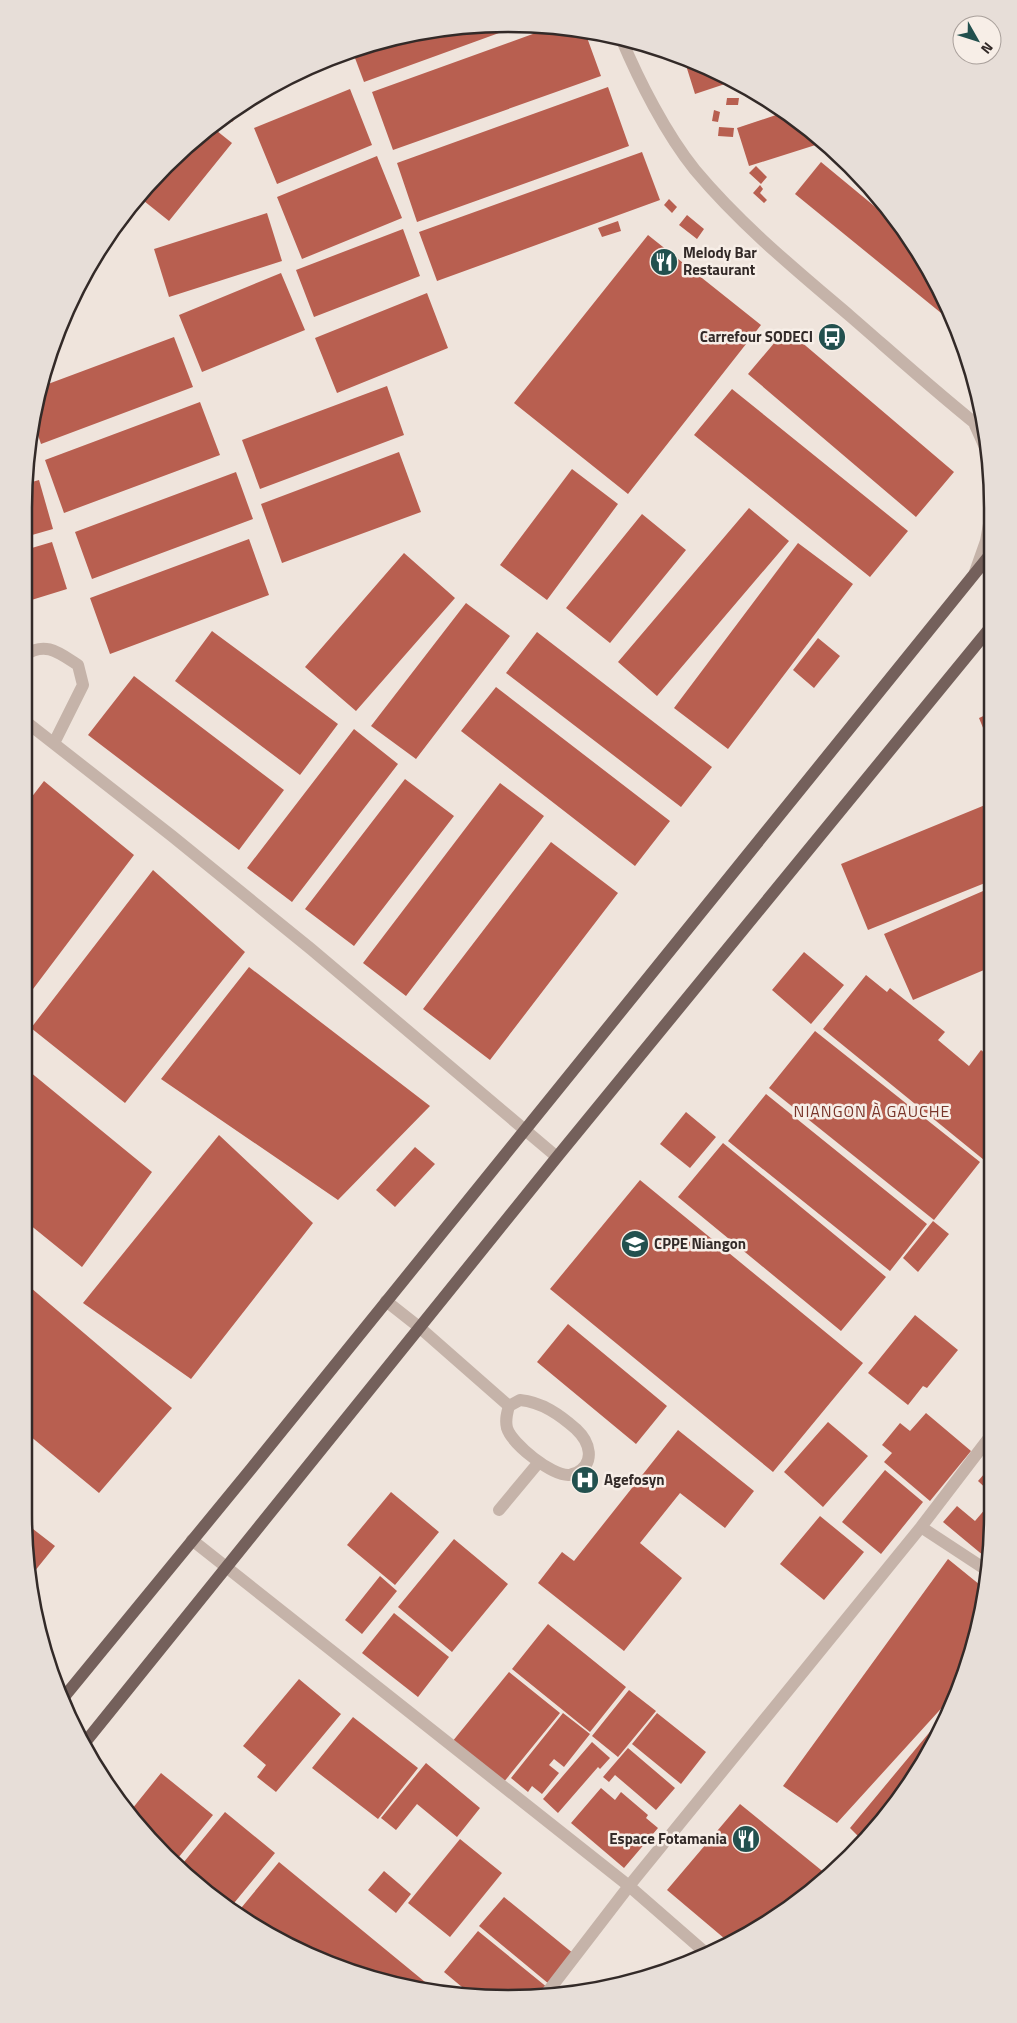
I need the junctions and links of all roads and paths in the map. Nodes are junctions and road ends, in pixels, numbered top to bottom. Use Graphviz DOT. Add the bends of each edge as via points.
graph roads {
  1 [pos="625,47"];
  2 [pos="976,421"];
  3 [pos="984,547"];
  4 [pos="984,562"];
  5 [pos="975,574"];
  6 [pos="984,635"];
  7 [pos="32,650"];
  8 [pos="32,727"];
  9 [pos="54,743"];
  10 [pos="524,1129"];
  11 [pos="557,1157"];
  12 [pos="386,1301"];
  13 [pos="419,1327"];
  14 [pos="509,1406"];
  15 [pos="984,1444"];
  16 [pos="539,1462"];
  17 [pos="499,1510"];
  18 [pos="920,1527"];
  19 [pos="192,1540"];
  20 [pos="981,1566"];
  21 [pos="226,1568"];
  22 [pos="67,1693"];
  23 [pos="89,1738"];
  24 [pos="629,1886"];
  25 [pos="701,1949"];
  26 [pos="551,1988"];
  1 -- 2 [label="street" via="661,120 694,169 744,223"];
  3 -- 5 [label="street"];
  4 -- 5 [label="main road"];
  5 -- 10 [label="main road"];
  6 -- 11 [label="main road"];
  7 -- 9 [label="street" via="52,649 78,665 83,685"];
  8 -- 9 [label="street"];
  9 -- 10 [label="street" via="311,949"];
  10 -- 11 [label="street"];
  10 -- 12 [label="main road"];
  11 -- 13 [label="main road"];
  12 -- 13 [label="street"];
  12 -- 19 [label="main road"];
  13 -- 14 [label="street"];
  13 -- 21 [label="main road"];
  14 -- 16 [label="street" via="507,1429 516,1443"];
  14 -- 16 [label="street" via="520,1400 541,1404 577,1430 588,1447 589,1458 583,1469 570,1476"];
  15 -- 18 [label="street"];
  16 -- 17 [label="street"];
  18 -- 20 [label="street"];
  18 -- 24 [label="street"];
  19 -- 21 [label="street"];
  19 -- 22 [label="main road"];
  21 -- 23 [label="main road"];
  21 -- 24 [label="street"];
  24 -- 25 [label="street"];
  24 -- 26 [label="street"];
}
